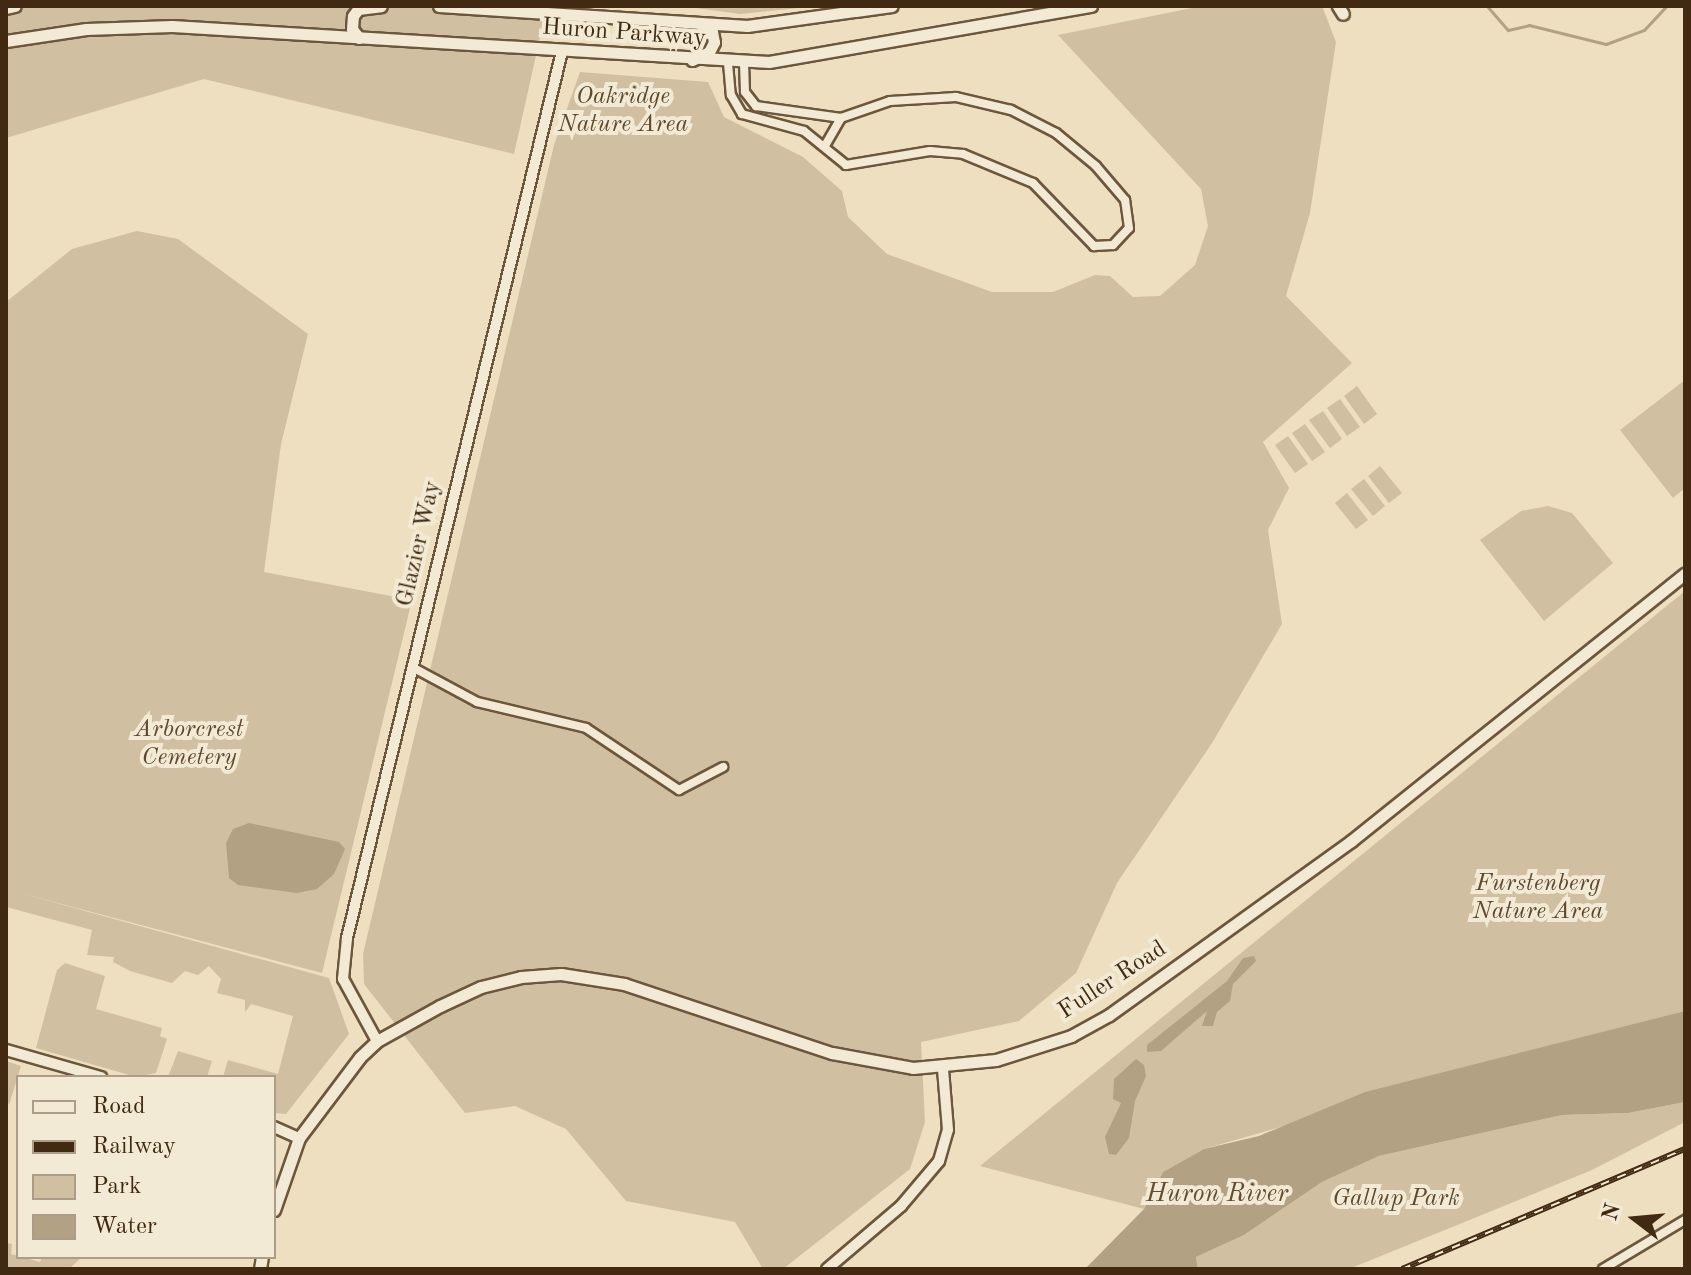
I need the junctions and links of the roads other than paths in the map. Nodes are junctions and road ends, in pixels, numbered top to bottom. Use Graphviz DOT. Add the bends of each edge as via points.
graph roads {
  1 [pos="15,6"];
  2 [pos="381,6"];
  3 [pos="439,6"];
  4 [pos="892,6"];
  5 [pos="1091,6"];
  6 [pos="6,8"];
  7 [pos="573,10"];
  8 [pos="700,24"];
  9 [pos="359,38"];
  10 [pos="6,41"];
  11 [pos="562,51"];
  12 [pos="692,60"];
  13 [pos="728,63"];
  14 [pos="744,63"];
  15 [pos="841,118"];
  16 [pos="826,144"];
  17 [pos="1685,573"];
  18 [pos="412,667"];
  19 [pos="723,767"];
  20 [pos="377,1041"];
  21 [pos="6,1050"];
  22 [pos="943,1069"];
  23 [pos="94,1075"];
  24 [pos="276,1128"];
  25 [pos="299,1138"];
  26 [pos="276,1204"];
  27 [pos="1685,1220"];
  28 [pos="827,1269"];
  29 [pos="1603,1269"];
  1 -- 6 [label="main road"];
  2 -- 9 [label="main road" via="355,12 351,24"];
  3 -- 7 [label="main road, Huron Parkway"];
  4 -- 8 [label="main road, Huron Parkway" via="782,24"];
  5 -- 14 [label="main road, Huron Parkway" via="822,57"];
  7 -- 8 [label="main road, Huron Parkway"];
  8 -- 12 [label="main road" via="712,32 714,42 709,52"];
  9 -- 10 [label="main road, Huron Parkway" via="150,26"];
  9 -- 11 [label="main road, Huron Parkway"];
  11 -- 12 [label="main road, Huron Parkway"];
  11 -- 18 [label="street, Glazier Way"];
  12 -- 13 [label="main road, Huron Parkway"];
  13 -- 14 [label="main road, Huron Parkway"];
  13 -- 16 [label="street" via="731,95 742,114 804,131"];
  14 -- 15 [label="street" via="745,92 756,106"];
  15 -- 16 [label="street"];
  15 -- 16 [label="street" via="919,97 956,97 1011,110 1056,133 1096,166 1125,200 1129,228 1113,245 1094,246 1043,191 983,159 930,151 855,167 839,160"];
  17 -- 22 [label="main road, Fuller Road" via="1351,841 1109,1015 1029,1051"];
  18 -- 19 [label="street" via="477,702 586,728 679,790"];
  18 -- 20 [label="street, Glazier Way" via="343,961 349,995"];
  20 -- 22 [label="main road, Fuller Road" via="481,987 561,974 624,984 832,1053 877,1064"];
  20 -- 25 [label="main road, Fuller Road" via="336,1083"];
  21 -- 23 [label="street"];
  22 -- 28 [label="street" via="948,1130 939,1161 901,1206"];
  24 -- 25 [label="street"];
  25 -- 26 [label="main road, Fuller Road"];
  27 -- 29 [label="street"];
}
